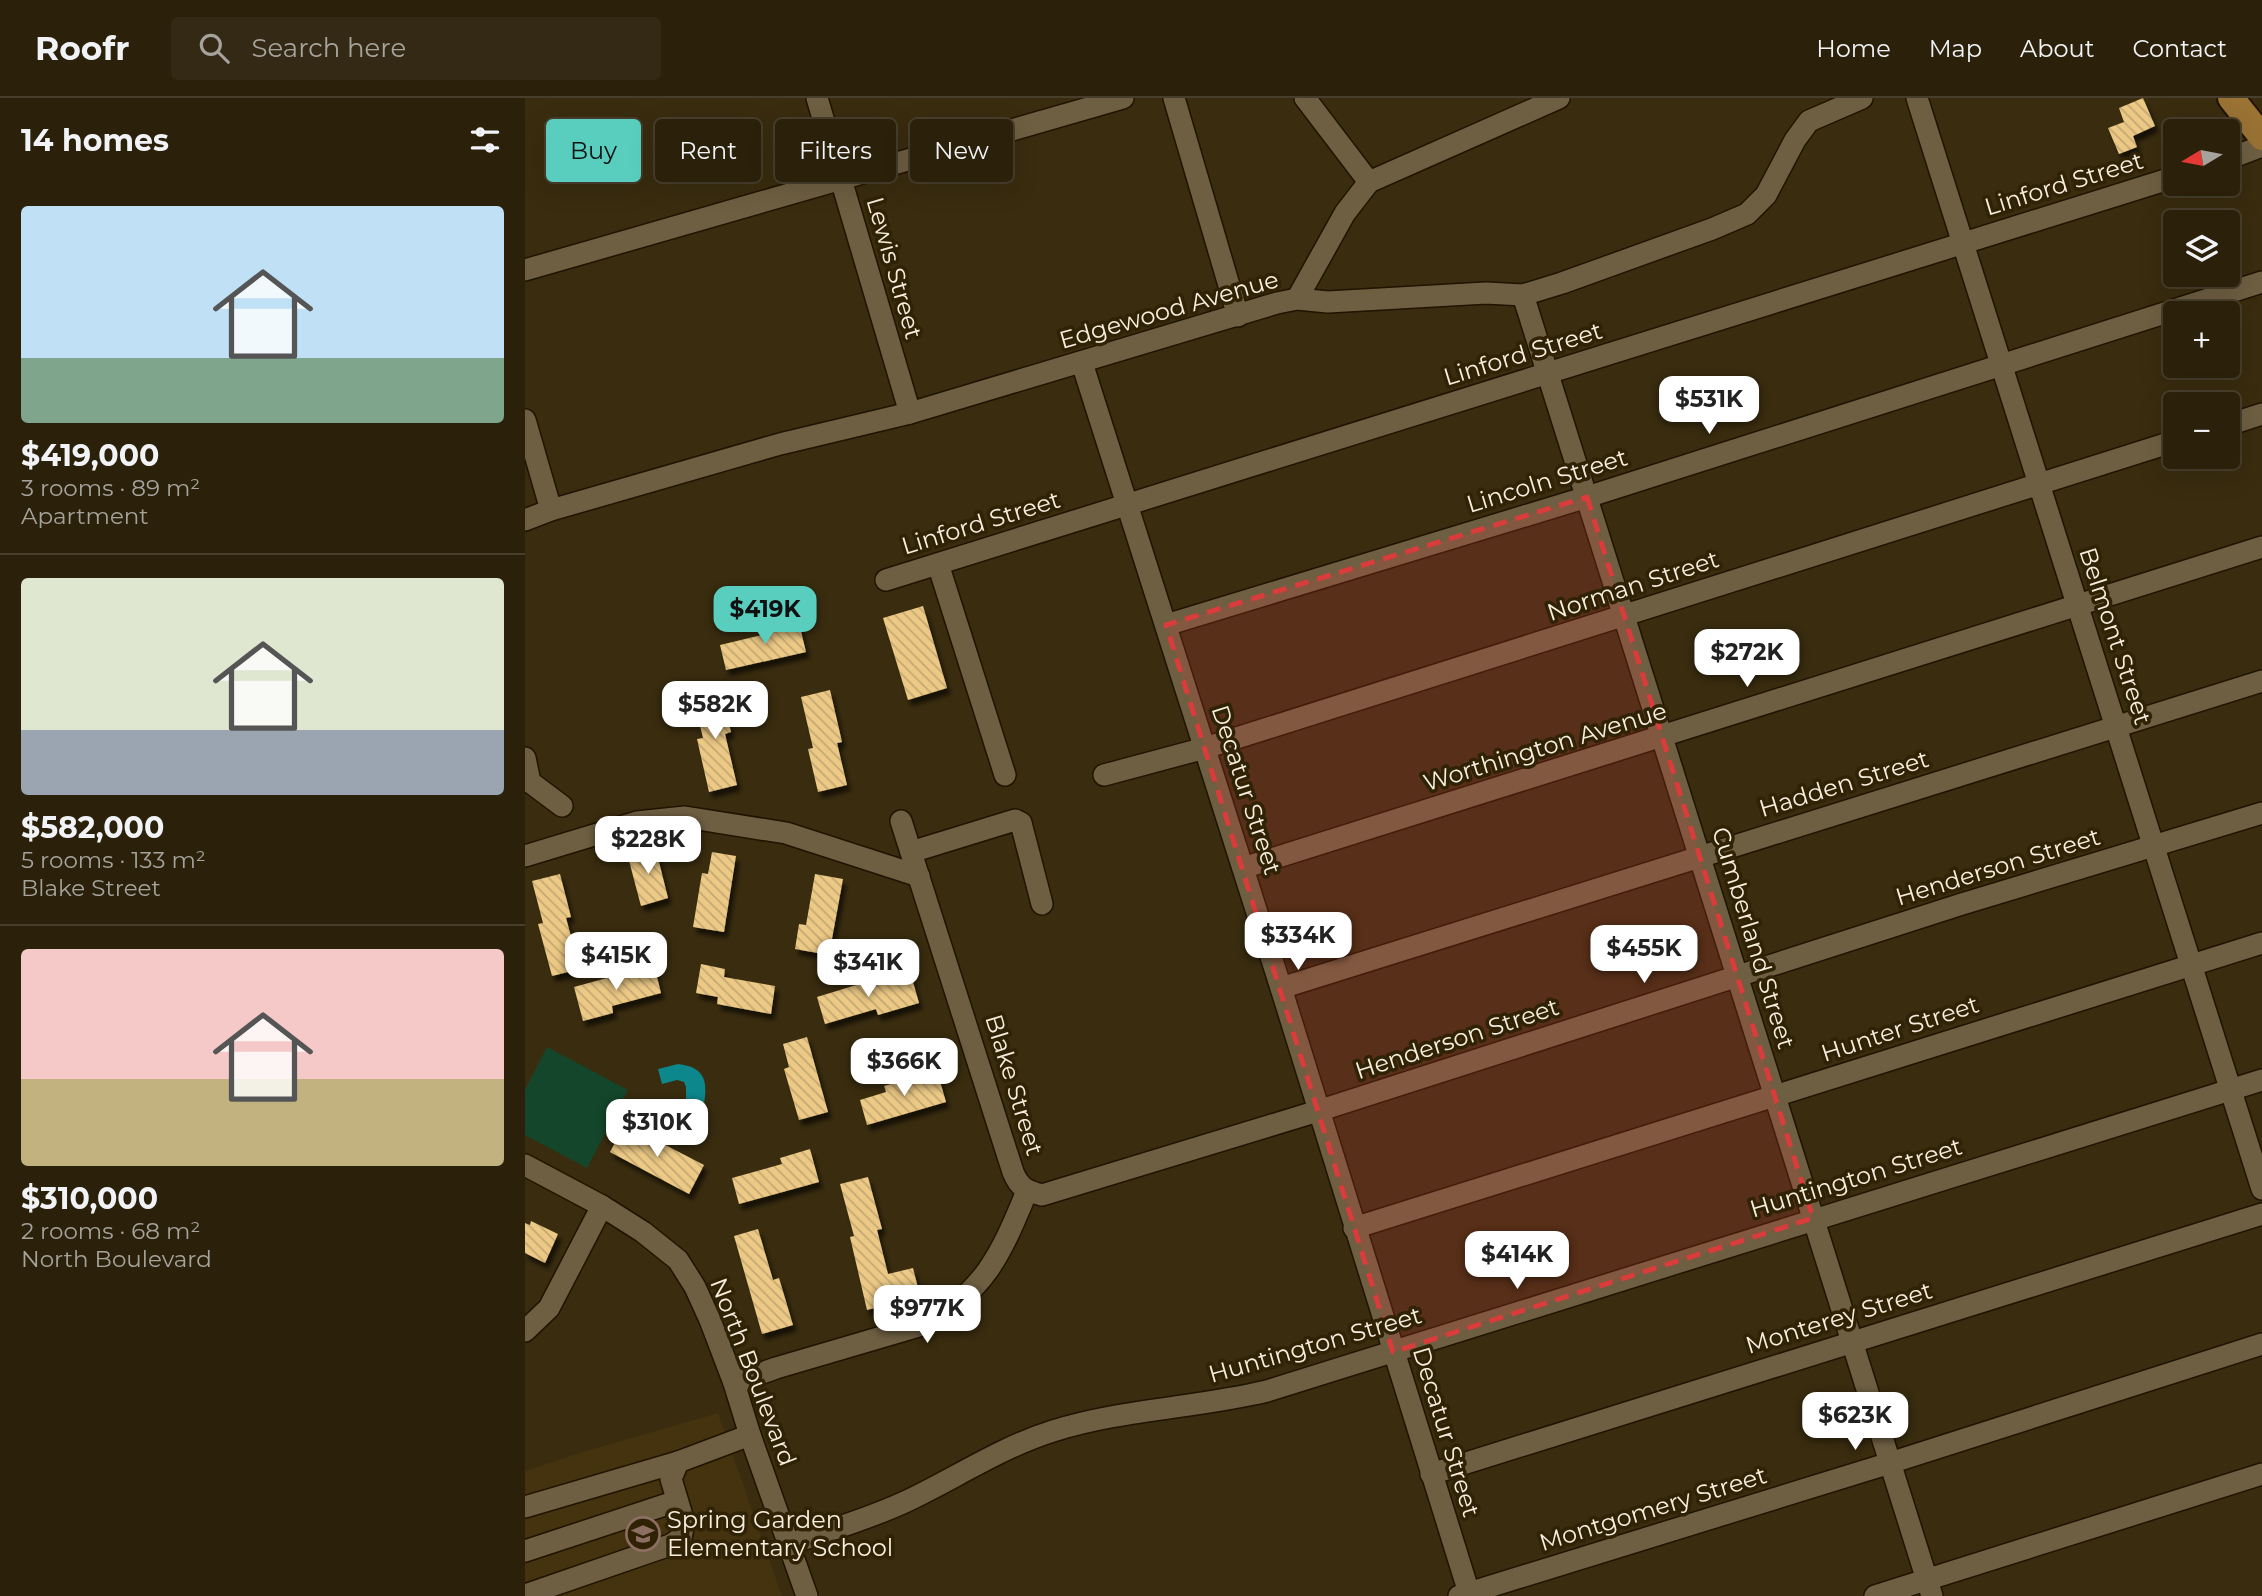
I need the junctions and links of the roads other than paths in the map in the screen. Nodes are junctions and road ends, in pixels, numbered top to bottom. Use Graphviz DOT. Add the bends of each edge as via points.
graph roads {
  1 [pos="817,98"];
  2 [pos="1123,98"];
  3 [pos="1174,98"];
  4 [pos="1305,98"];
  5 [pos="1559,98"];
  6 [pos="1862,98"];
  7 [pos="1917,98"];
  8 [pos="2231,98"];
  9 [pos="823,119"];
  10 [pos="2262,137"];
  11 [pos="2262,146"];
  12 [pos="2240,154"];
  13 [pos="896,163"];
  14 [pos="2163,181"];
  15 [pos="831,182"];
  16 [pos="842,182"];
  17 [pos="1369,182"];
  18 [pos="1963,243"];
  19 [pos="525,270"];
  20 [pos="2262,282"];
  21 [pos="1523,295"];
  22 [pos="1297,299"];
  23 [pos="1238,316"];
  24 [pos="1082,363"];
  25 [pos="2001,364"];
  26 [pos="1548,374"];
  27 [pos="910,413"];
  28 [pos="2262,414"];
  29 [pos="525,420"];
  30 [pos="2240,421"];
  31 [pos="2163,445"];
  32 [pos="2039,484"];
  33 [pos="1587,497"];
  34 [pos="1128,505"];
  35 [pos="551,510"];
  36 [pos="525,520"];
  37 [pos="2262,547"];
  38 [pos="938,564"];
  39 [pos="885,580"];
  40 [pos="2078,606"];
  41 [pos="1624,617"];
  42 [pos="1166,625"];
  43 [pos="2262,681"];
  44 [pos="2116,726"];
  45 [pos="1663,738"];
  46 [pos="1205,748"];
  47 [pos="525,758"];
  48 [pos="1006,775"];
  49 [pos="1104,775"];
  50 [pos="562,806"];
  51 [pos="2262,813"];
  52 [pos="901,821"];
  53 [pos="2154,847"];
  54 [pos="911,852"];
  55 [pos="525,856"];
  56 [pos="1700,857"];
  57 [pos="1243,869"];
  58 [pos="919,876"];
  59 [pos="1042,904"];
  60 [pos="2262,943"];
  61 [pos="2191,964"];
  62 [pos="1738,978"];
  63 [pos="1281,988"];
  64 [pos="2262,1080"];
  65 [pos="2230,1089"];
  66 [pos="1775,1097"];
  67 [pos="1318,1111"];
  68 [pos="525,1165"];
  69 [pos="2262,1189"];
  70 [pos="1027,1191"];
  71 [pos="602,1206"];
  72 [pos="2262,1214"];
  73 [pos="1813,1218"];
  74 [pos="1354,1228"];
  75 [pos="525,1331"];
  76 [pos="1852,1341"];
  77 [pos="2262,1344"];
  78 [pos="1393,1352"];
  79 [pos="734,1383"];
  80 [pos="750,1435"];
  81 [pos="678,1462"];
  82 [pos="1890,1463"];
  83 [pos="1431,1474"];
  84 [pos="2262,1474"];
  85 [pos="677,1501"];
  86 [pos="525,1507"];
  87 [pos="790,1544"];
  88 [pos="525,1551"];
  89 [pos="1929,1588"];
  90 [pos="525,1595"];
  91 [pos="1466,1595"];
  92 [pos="807,1596"];
  93 [pos="1875,1596"];
  1 -- 9 [label="street, Lewis Street"];
  2 -- 13 [label="street"];
  3 -- 23 [label="street"];
  4 -- 17 [label="street"];
  5 -- 17 [label="street"];
  6 -- 21 [label="street, Edgewood Avenue" via="1809,121 1766,195 1748,214"];
  7 -- 18 [label="street, Belmont Street"];
  8 -- 10 [label="main road"];
  11 -- 12 [label="street"];
  14 -- 18 [label="street, Linford Street"];
  15 -- 19 [label="street"];
  16 -- 27 [label="street, Lewis Street"];
  17 -- 22 [label="street" via="1345,213"];
  18 -- 25 [label="street, Belmont Street"];
  18 -- 26 [label="street, Linford Street"];
  20 -- 25 [label="street, Lincoln Street"];
  21 -- 22 [label="street, Edgewood Avenue" via="1328,302"];
  21 -- 26 [label="street, Cumberland Street"];
  22 -- 23 [label="street, Edgewood Avenue"];
  23 -- 24 [label="street, Edgewood Avenue"];
  24 -- 27 [label="street, Edgewood Avenue"];
  24 -- 34 [label="street, Decatur Street"];
  25 -- 32 [label="street, Belmont Street"];
  25 -- 33 [label="street, Lincoln Street"];
  26 -- 33 [label="street, Cumberland Street"];
  26 -- 34 [label="street, Linford Street"];
  27 -- 35 [label="street, Edgewood Avenue" via="780,444"];
  28 -- 30 [label="street"];
  29 -- 35 [label="street"];
  31 -- 32 [label="street, Norman Street"];
  32 -- 40 [label="street, Belmont Street"];
  32 -- 41 [label="street, Norman Street"];
  33 -- 41 [label="street, Cumberland Street"];
  33 -- 42 [label="street, Lincoln Street"];
  34 -- 38 [label="street, Linford Street"];
  34 -- 42 [label="street, Decatur Street"];
  35 -- 36 [label="street, Edgewood Avenue"];
  37 -- 40 [label="street, Worthington Avenue"];
  38 -- 39 [label="street, Linford Street"];
  38 -- 48 [label="street"];
  40 -- 44 [label="street, Belmont Street"];
  40 -- 45 [label="street, Worthington Avenue"];
  41 -- 45 [label="street, Cumberland Street"];
  41 -- 46 [label="street, Norman Street"];
  42 -- 46 [label="street, Decatur Street"];
  43 -- 44 [label="street, Hadden Street"];
  44 -- 53 [label="street, Belmont Street"];
  44 -- 56 [label="street, Hadden Street"];
  45 -- 56 [label="street, Cumberland Street"];
  45 -- 57 [label="street, Worthington Avenue"];
  46 -- 49 [label="street, Norman Street"];
  46 -- 57 [label="street, Decatur Street"];
  47 -- 50 [label="street" via="530,782"];
  51 -- 53 [label="street, Henderson Street"];
  52 -- 54 [label="street, Blake Street"];
  53 -- 61 [label="street, Belmont Street"];
  53 -- 62 [label="street, Henderson Street"];
  54 -- 58 [label="street, Blake Street"];
  54 -- 59 [label="street" via="1015,820 1021,823"];
  55 -- 58 [label="street" via="637,822 685,817 786,833"];
  56 -- 62 [label="street, Cumberland Street"];
  56 -- 63 [label="street, Hadden Street"];
  57 -- 63 [label="street, Decatur Street"];
  58 -- 70 [label="street, Blake Street" via="1013,1172"];
  60 -- 61 [label="street, Hunter Street"];
  61 -- 65 [label="street, Belmont Street"];
  61 -- 66 [label="street, Hunter Street"];
  62 -- 66 [label="street, Cumberland Street"];
  62 -- 67 [label="street, Henderson Street"];
  63 -- 67 [label="street, Decatur Street"];
  64 -- 65 [label="street, Huntington Street"];
  65 -- 69 [label="street, Belmont Street"];
  65 -- 73 [label="street, Huntington Street"];
  66 -- 73 [label="street, Cumberland Street"];
  66 -- 74 [label="street, Hunter Street"];
  67 -- 70 [label="street, Henderson Street" via="1042,1195"];
  67 -- 74 [label="street, Decatur Street"];
  68 -- 71 [label="street, North Boulevard"];
  70 -- 79 [label="street, Blake Street" via="989,1271 940,1316"];
  71 -- 75 [label="street" via="549,1308"];
  71 -- 79 [label="street, North Boulevard" via="678,1260 695,1287"];
  72 -- 76 [label="street, Monterey Street"];
  73 -- 76 [label="street, Cumberland Street"];
  73 -- 78 [label="street, Huntington Street"];
  74 -- 78 [label="street, Decatur Street"];
  76 -- 82 [label="street, Cumberland Street"];
  76 -- 83 [label="street, Monterey Street"];
  77 -- 82 [label="street, Montgomery Street"];
  78 -- 83 [label="street, Decatur Street"];
  78 -- 87 [label="street, Huntington Street" via="1235,1399 1108,1417 1052,1431 908,1501"];
  79 -- 80 [label="street, North Boulevard"];
  80 -- 81 [label="street"];
  80 -- 87 [label="street, North Boulevard"];
  81 -- 85 [label="street" via="671,1479"];
  81 -- 86 [label="street"];
  82 -- 89 [label="street, Cumberland Street"];
  82 -- 91 [label="street, Montgomery Street"];
  83 -- 91 [label="street, Decatur Street"];
  84 -- 89 [label="street"];
  85 -- 88 [label="street"];
  85 -- 90 [label="street" via="684,1522 681,1538 670,1545"];
  87 -- 92 [label="street, North Boulevard"];
  89 -- 93 [label="street"];
}
